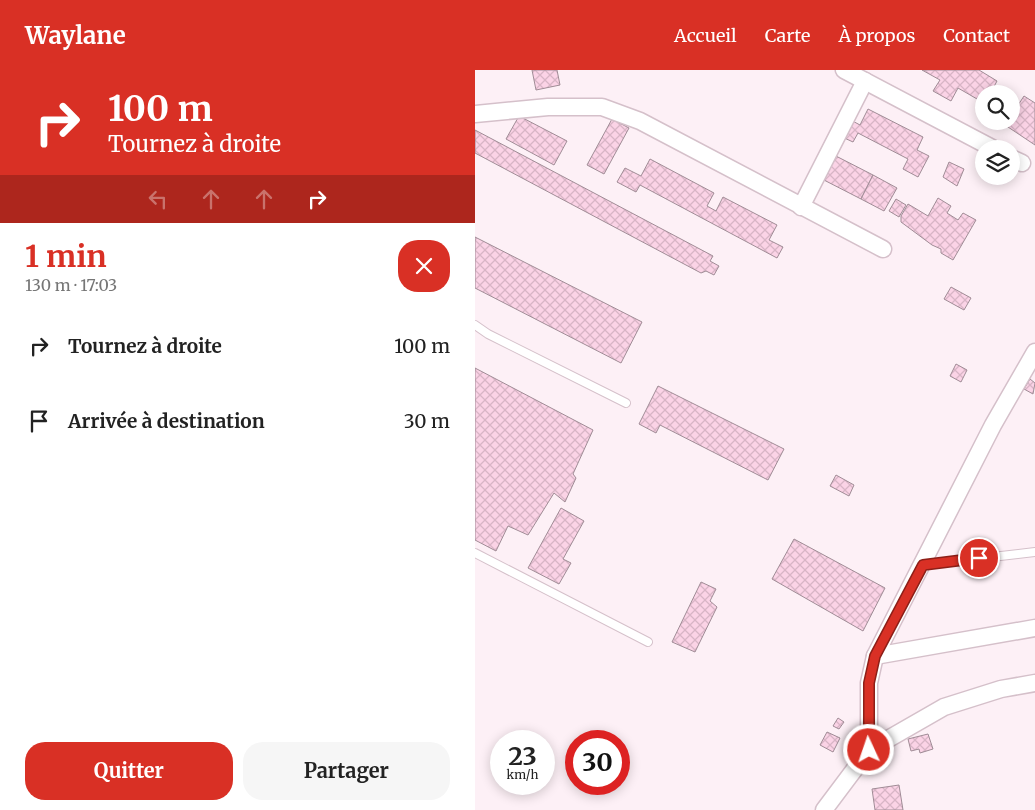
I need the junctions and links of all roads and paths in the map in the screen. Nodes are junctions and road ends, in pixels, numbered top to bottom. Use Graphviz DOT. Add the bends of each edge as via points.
graph roads {
  1 [pos="844,70"];
  2 [pos="865,81"];
  3 [pos="475,114"];
  4 [pos="977,140"];
  5 [pos="801,207"];
  6 [pos="883,249"];
  7 [pos="475,325"];
  8 [pos="1035,353"];
  9 [pos="625,403"];
  10 [pos="1035,552"];
  11 [pos="475,553"];
  12 [pos="923,565"];
  13 [pos="1035,628"];
  14 [pos="648,642"];
  15 [pos="875,656"];
  16 [pos="1035,683"];
  17 [pos="869,750"];
  18 [pos="824,810"];
  1 -- 2 [label="street"];
  2 -- 4 [label="street"];
  2 -- 5 [label="street"];
  3 -- 5 [label="street" via="548,107 602,107 640,121"];
  5 -- 6 [label="street"];
  7 -- 9 [label="lane"];
  8 -- 12 [label="street" via="993,426"];
  10 -- 12 [label="lane"];
  11 -- 14 [label="lane"];
  12 -- 15 [label="street"];
  13 -- 15 [label="street"];
  15 -- 17 [label="street" via="869,683"];
  16 -- 17 [label="street" via="1001,689 944,707"];
  17 -- 18 [label="street"];
}
